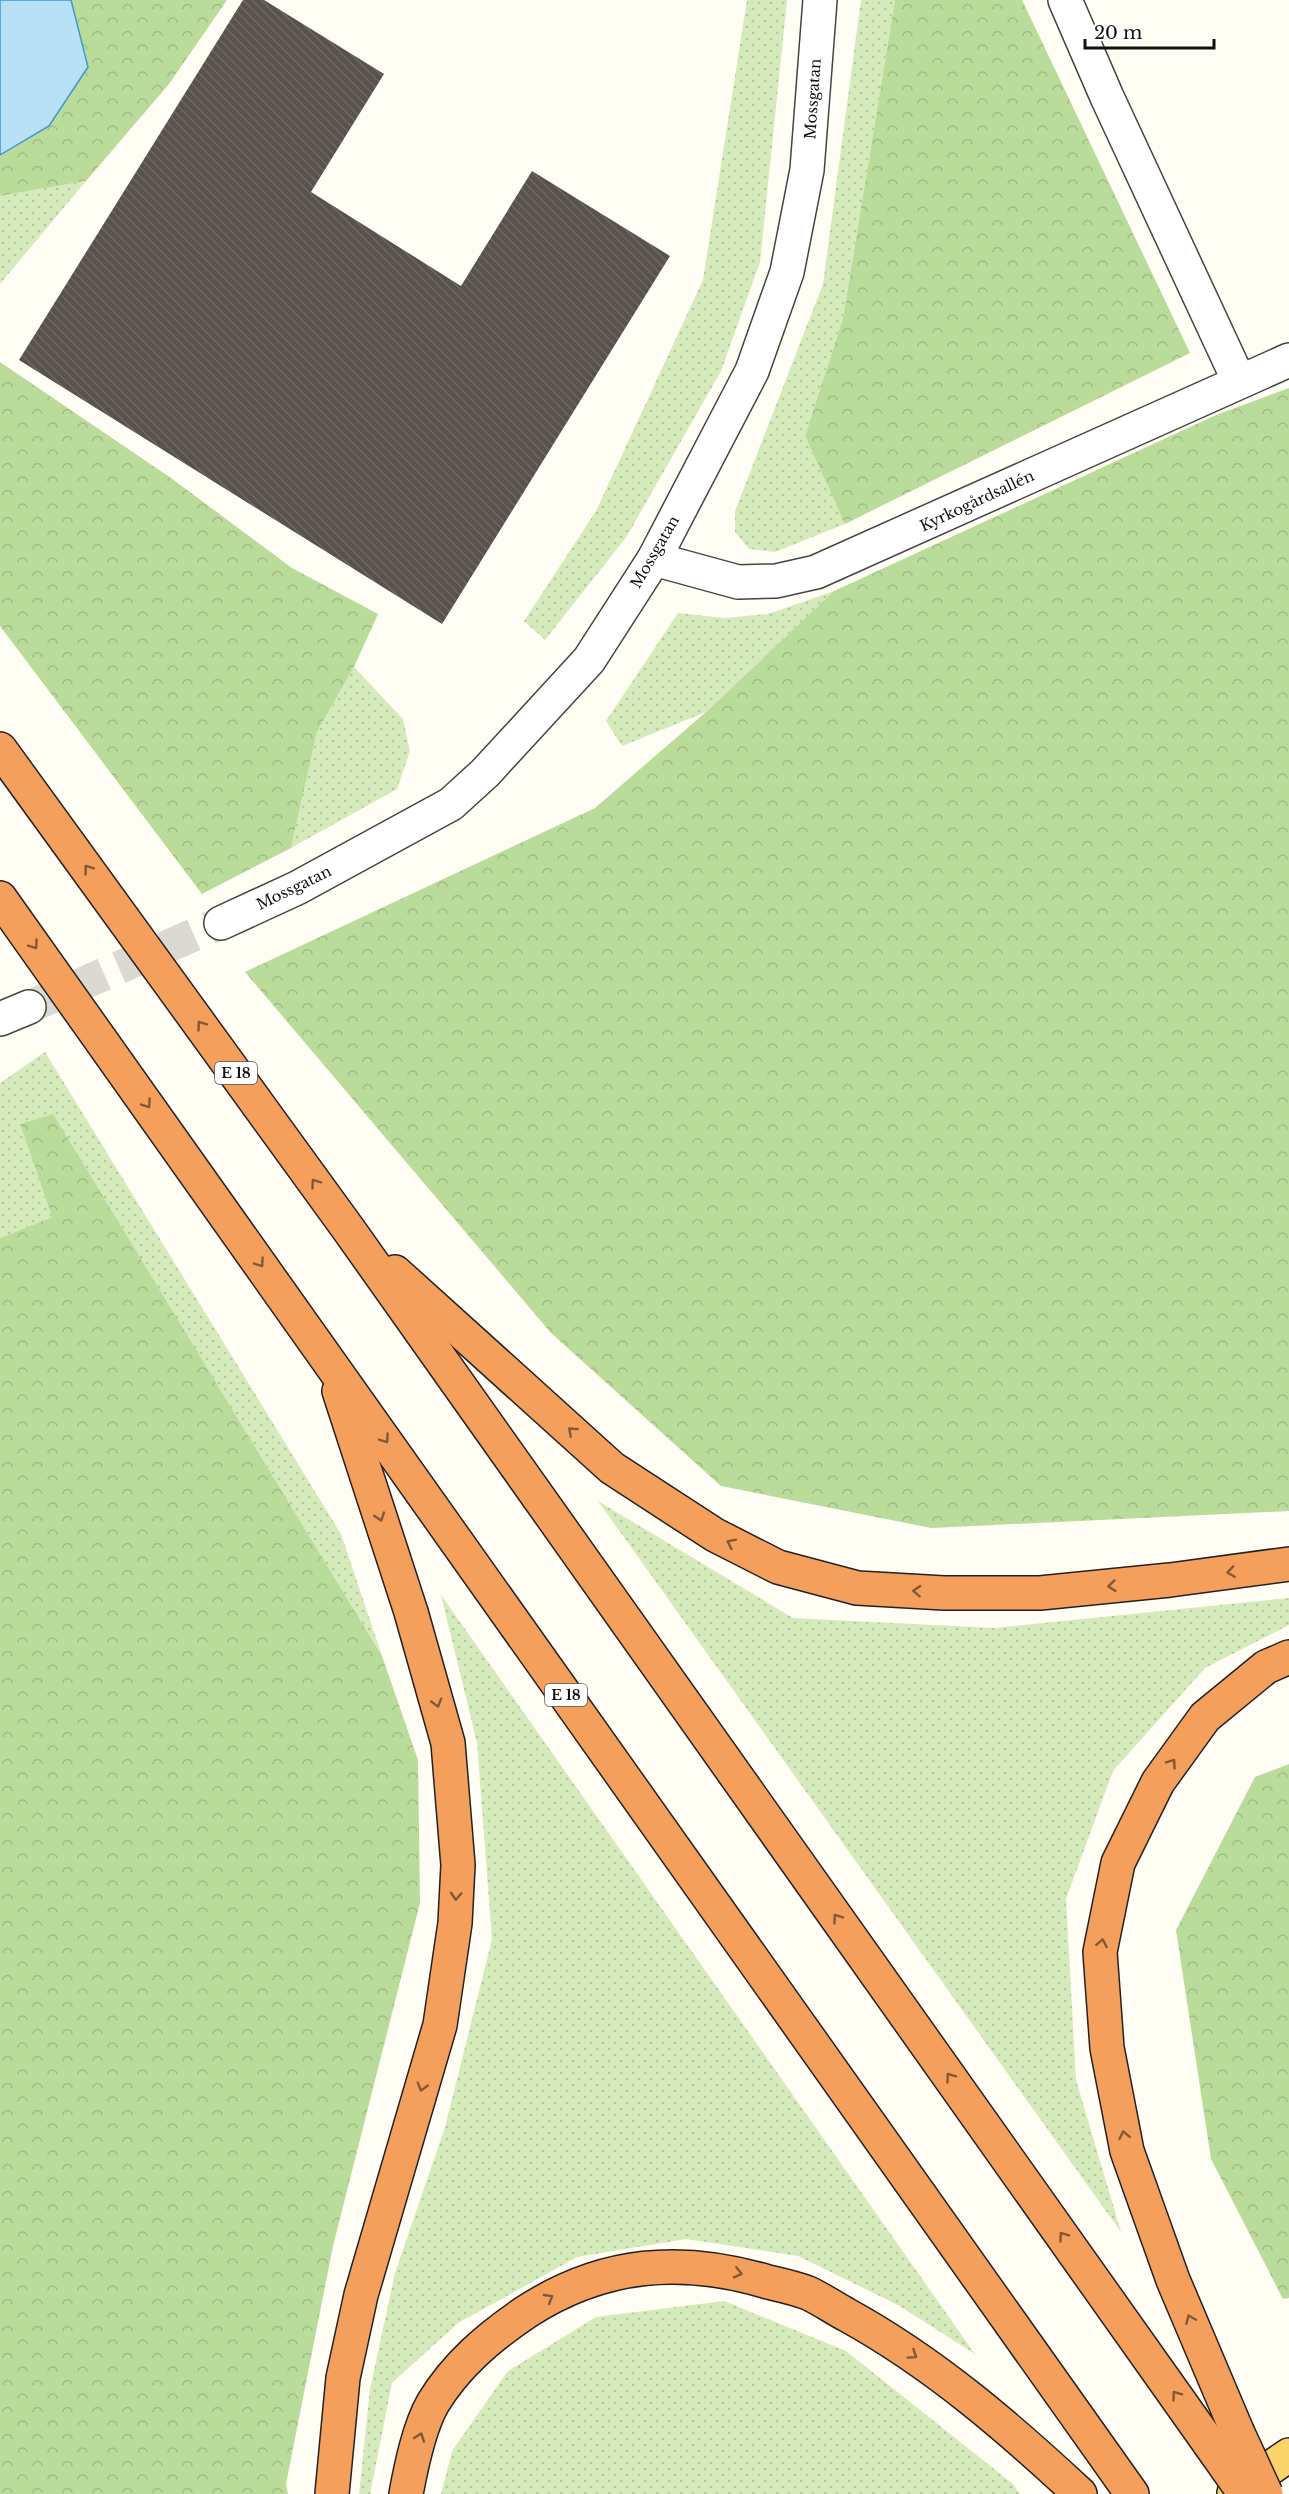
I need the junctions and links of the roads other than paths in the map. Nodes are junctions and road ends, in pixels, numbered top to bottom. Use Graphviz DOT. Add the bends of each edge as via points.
graph roads {
  1 [pos="820,0"];
  2 [pos="1065,0"];
  3 [pos="1289,360"];
  4 [pos="1239,381"];
  5 [pos="654,559"];
  6 [pos="0,749"];
  7 [pos="0,898"];
  8 [pos="221,923"];
  9 [pos="349,1230"];
  10 [pos="330,1361"];
  11 [pos="1289,1564"];
  12 [pos="1289,1657"];
  13 [pos="1223,2437"];
  14 [pos="1289,2455"];
  15 [pos="1132,2493"];
  16 [pos="332,2494"];
  17 [pos="406,2494"];
  18 [pos="1080,2494"];
  19 [pos="1233,2494"];
  20 [pos="1245,2494"];
  21 [pos="1266,2494"];
  1 -- 5 [label="street, Mossgatan" via="807,170 787,273 752,371"];
  2 -- 4 [label="street"];
  3 -- 4 [label="street, Kyrkogårdsallén"];
  4 -- 5 [label="street, Kyrkogårdsallén" via="816,572 776,581 738,582"];
  5 -- 8 [label="street, Mossgatan" via="589,660 485,773 451,804 297,888"];
  9 -- 6 [label="highway, E 18, one-way"];
  7 -- 10 [label="highway, E 18, one-way"];
  11 -- 9 [label="highway, one-way" via="1040,1593 857,1588 778,1566 715,1535 612,1468"];
  13 -- 9 [label="highway, E 18, one-way"];
  10 -- 15 [label="highway, E 18, one-way"];
  10 -- 16 [label="highway, one-way" via="411,1612 448,1743 458,1865 455,1923 440,2025 361,2295 343,2378"];
  13 -- 12 [label="highway, one-way" via="1127,2151 1107,2048 1100,1952 1118,1863 1158,1782 1205,1717 1266,1667"];
  13 -- 20 [label="highway, E 18, bridge"];
  13 -- 21 [label="highway, bridge"];
  14 -- 19 [label="main road"];
  17 -- 18 [label="highway, one-way" via="413,2457 432,2405 461,2364 507,2325 553,2295 612,2273 670,2265 734,2271 807,2293 867,2326 942,2375 1027,2444"];
}
